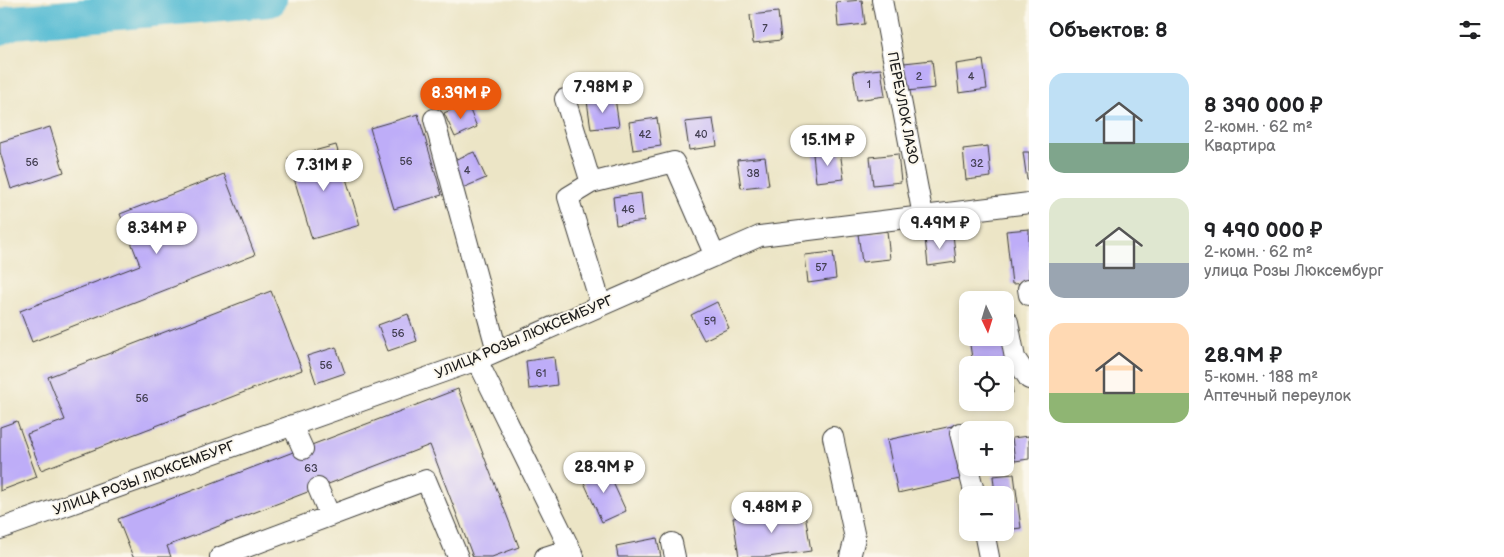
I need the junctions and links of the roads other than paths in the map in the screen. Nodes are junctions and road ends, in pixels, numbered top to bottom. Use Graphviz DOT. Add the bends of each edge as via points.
graph roads {
  1 [pos="882,0"];
  2 [pos="565,99"];
  3 [pos="434,119"];
  4 [pos="591,183"];
  5 [pos="1029,202"];
  6 [pos="923,216"];
  7 [pos="715,256"];
  8 [pos="1028,289"];
  9 [pos="1029,295"];
  10 [pos="601,306"];
  11 [pos="1013,346"];
  12 [pos="497,351"];
  13 [pos="477,360"];
  14 [pos="1029,379"];
  15 [pos="292,425"];
  16 [pos="833,437"];
  17 [pos="303,449"];
  18 [pos="318,488"];
  19 [pos="330,516"];
  20 [pos="0,529"];
  21 [pos="986,541"];
  22 [pos="572,553"];
  23 [pos="220,557"];
  24 [pos="458,557"];
  25 [pos="547,557"];
  26 [pos="850,557"];
  27 [pos="989,557"];
  1 -- 6 [label="street, ПЕРЕУЛОК ЛАЗО"];
  2 -- 4 [label="street"];
  3 -- 12 [label="street"];
  4 -- 7 [label="street" via="674,162"];
  4 -- 10 [label="street" via="568,197"];
  5 -- 6 [label="street, УЛИЦА РОЗЫ ЛЮКСЕМБУРГ"];
  6 -- 7 [label="street, УЛИЦА РОЗЫ ЛЮКСЕМБУРГ" via="760,236"];
  7 -- 10 [label="street, УЛИЦА РОЗЫ ЛЮКСЕМБУРГ"];
  8 -- 9 [label="street"];
  10 -- 12 [label="street, УЛИЦА РОЗЫ ЛЮКСЕМБУРГ"];
  11 -- 14 [label="street" via="1015,358"];
  12 -- 13 [label="street, УЛИЦА РОЗЫ ЛЮКСЕМБУРГ"];
  13 -- 15 [label="street, УЛИЦА РОЗЫ ЛЮКСЕМБУРГ"];
  13 -- 22 [label="street"];
  15 -- 17 [label="street"];
  15 -- 20 [label="street, УЛИЦА РОЗЫ ЛЮКСЕМБУРГ"];
  16 -- 26 [label="street" via="854,538"];
  18 -- 19 [label="street"];
  19 -- 23 [label="street"];
  19 -- 24 [label="street" via="426,480"];
  21 -- 27 [label="street"];
  22 -- 25 [label="street"];
}
